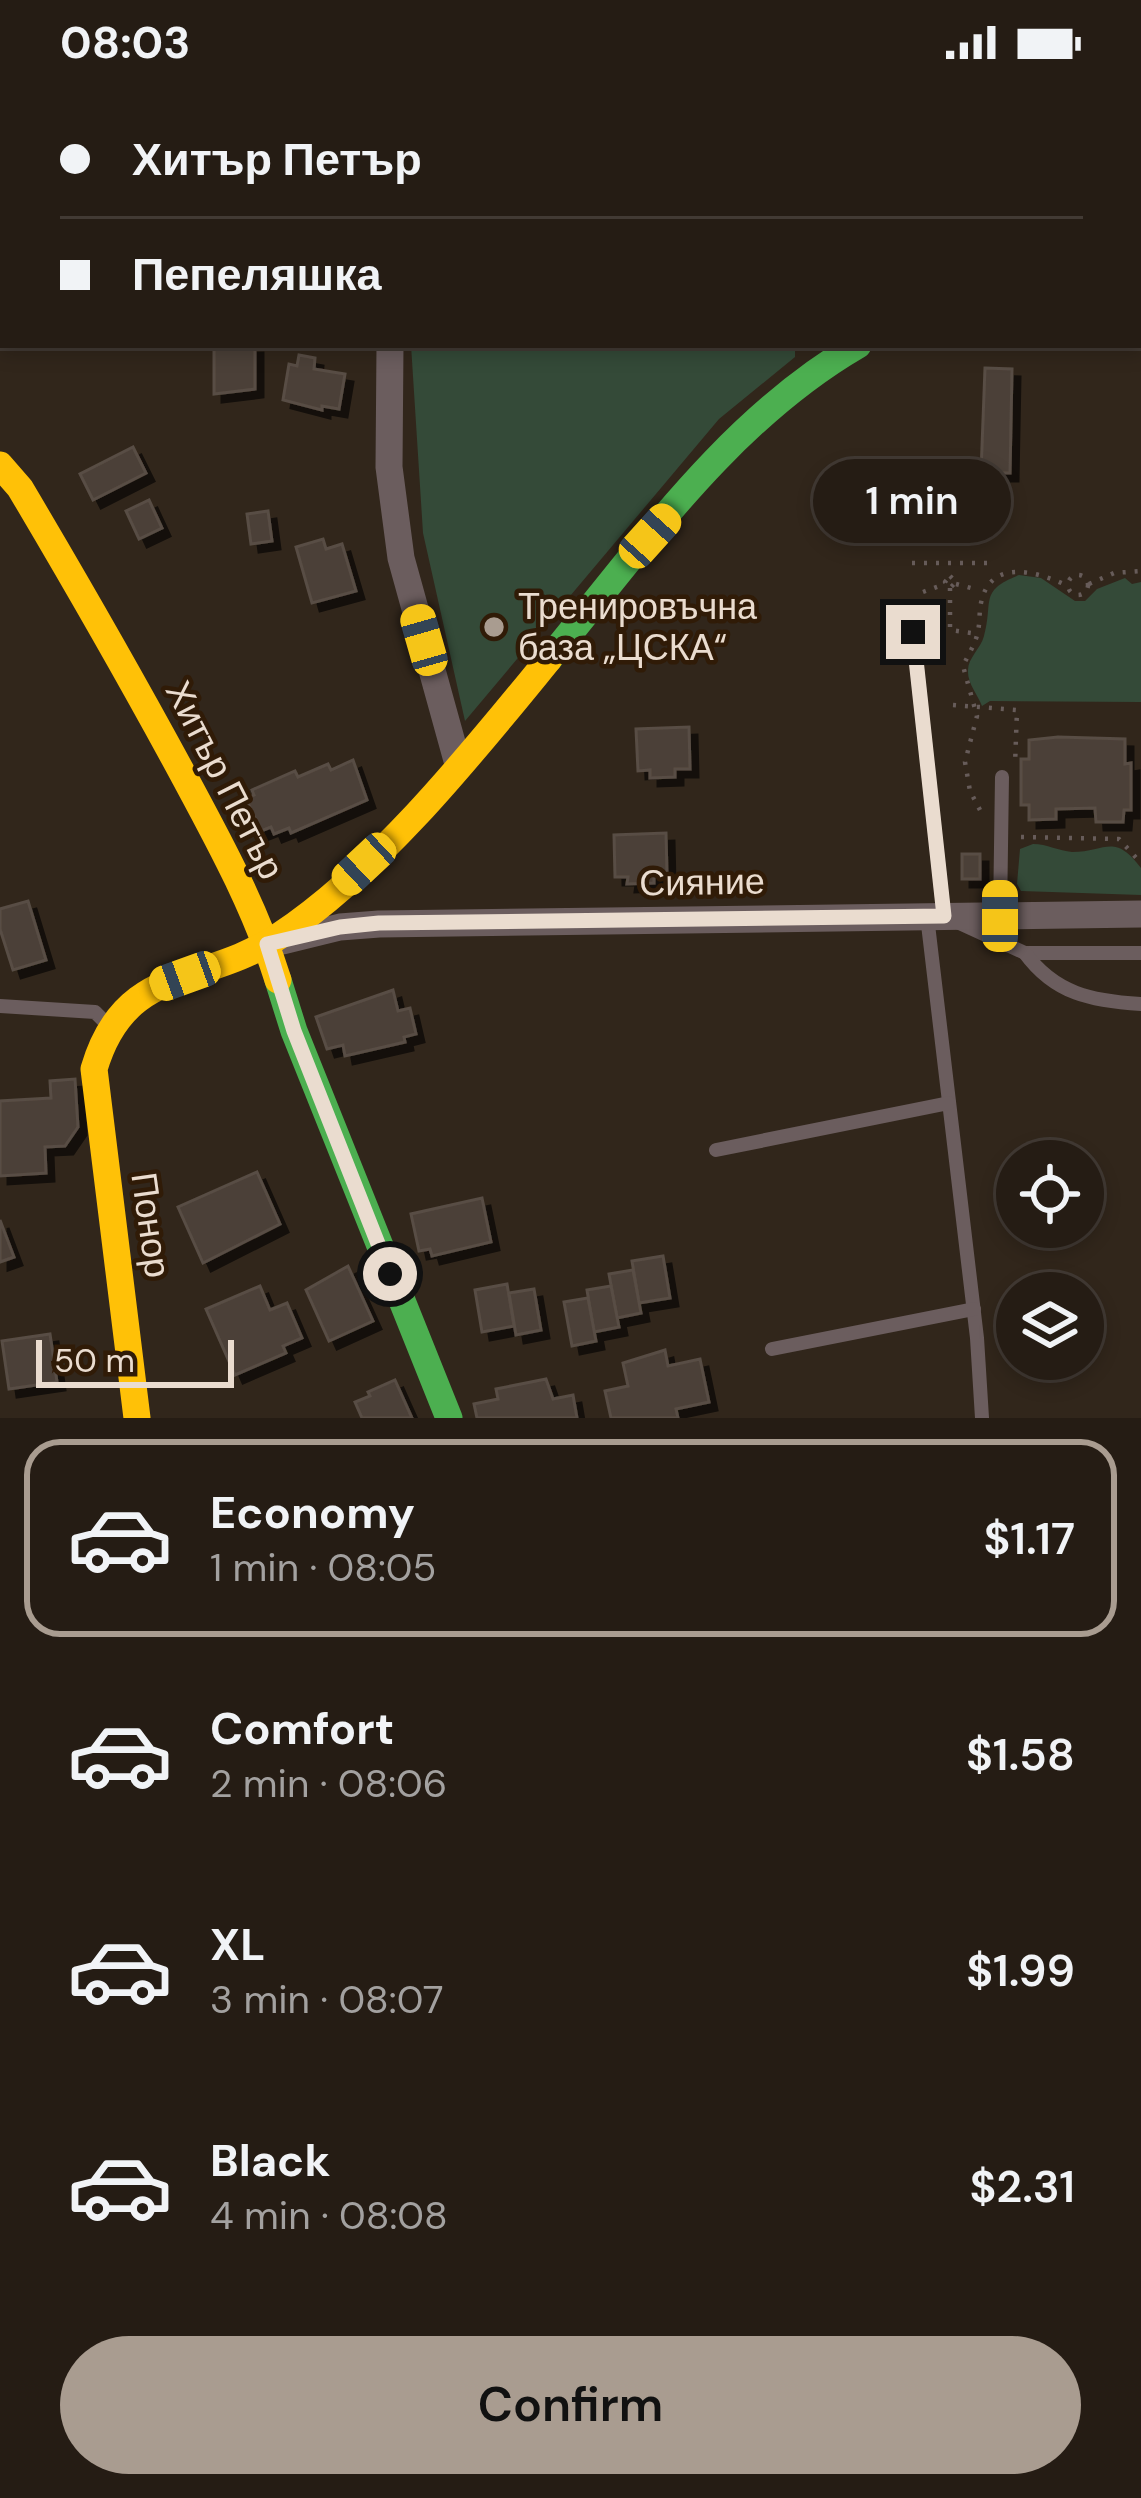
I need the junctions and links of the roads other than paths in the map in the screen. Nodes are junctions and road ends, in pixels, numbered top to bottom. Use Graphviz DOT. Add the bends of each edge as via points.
graph roads {
  1 [pos="390,348"];
  2 [pos="823,354"];
  3 [pos="0,465"];
  4 [pos="913,632"];
  5 [pos="458,764"];
  6 [pos="1002,777"];
  7 [pos="1141,914"];
  8 [pos="935,916"];
  9 [pos="1000,916"];
  10 [pos="267,944"];
  11 [pos="1141,952"];
  12 [pos="1024,953"];
  13 [pos="1141,1004"];
  14 [pos="0,1006"];
  15 [pos="103,1033"];
  16 [pos="949,1103"];
  17 [pos="716,1150"];
  18 [pos="974,1309"];
  19 [pos="772,1349"];
  20 [pos="137,1418"];
  21 [pos="449,1418"];
  22 [pos="982,1418"];
  1 -- 5 [label="street" via="389,467 401,558"];
  2 -- 5 [label="street" via="752,421"];
  3 -- 10 [label="street, Хитър Петър" via="124,664"];
  4 -- 8 [label="lane"];
  5 -- 10 [label="street" via="388,841"];
  6 -- 9 [label="lane"];
  7 -- 9 [label="street, Сияние"];
  8 -- 9 [label="street, Сияние"];
  8 -- 10 [label="street, Сияние" via="379,923"];
  8 -- 12 [label="lane"];
  8 -- 16 [label="lane"];
  10 -- 15 [label="street" via="157,986 119,1011"];
  10 -- 21 [label="street, Хитър Петър"];
  11 -- 12 [label="lane"];
  12 -- 13 [label="lane" via="1069,993"];
  14 -- 15 [label="lane" via="94,1012"];
  15 -- 20 [label="street, Понор" via="94,1069"];
  16 -- 17 [label="lane"];
  16 -- 18 [label="lane"];
  18 -- 19 [label="lane"];
  18 -- 22 [label="lane"];
}
